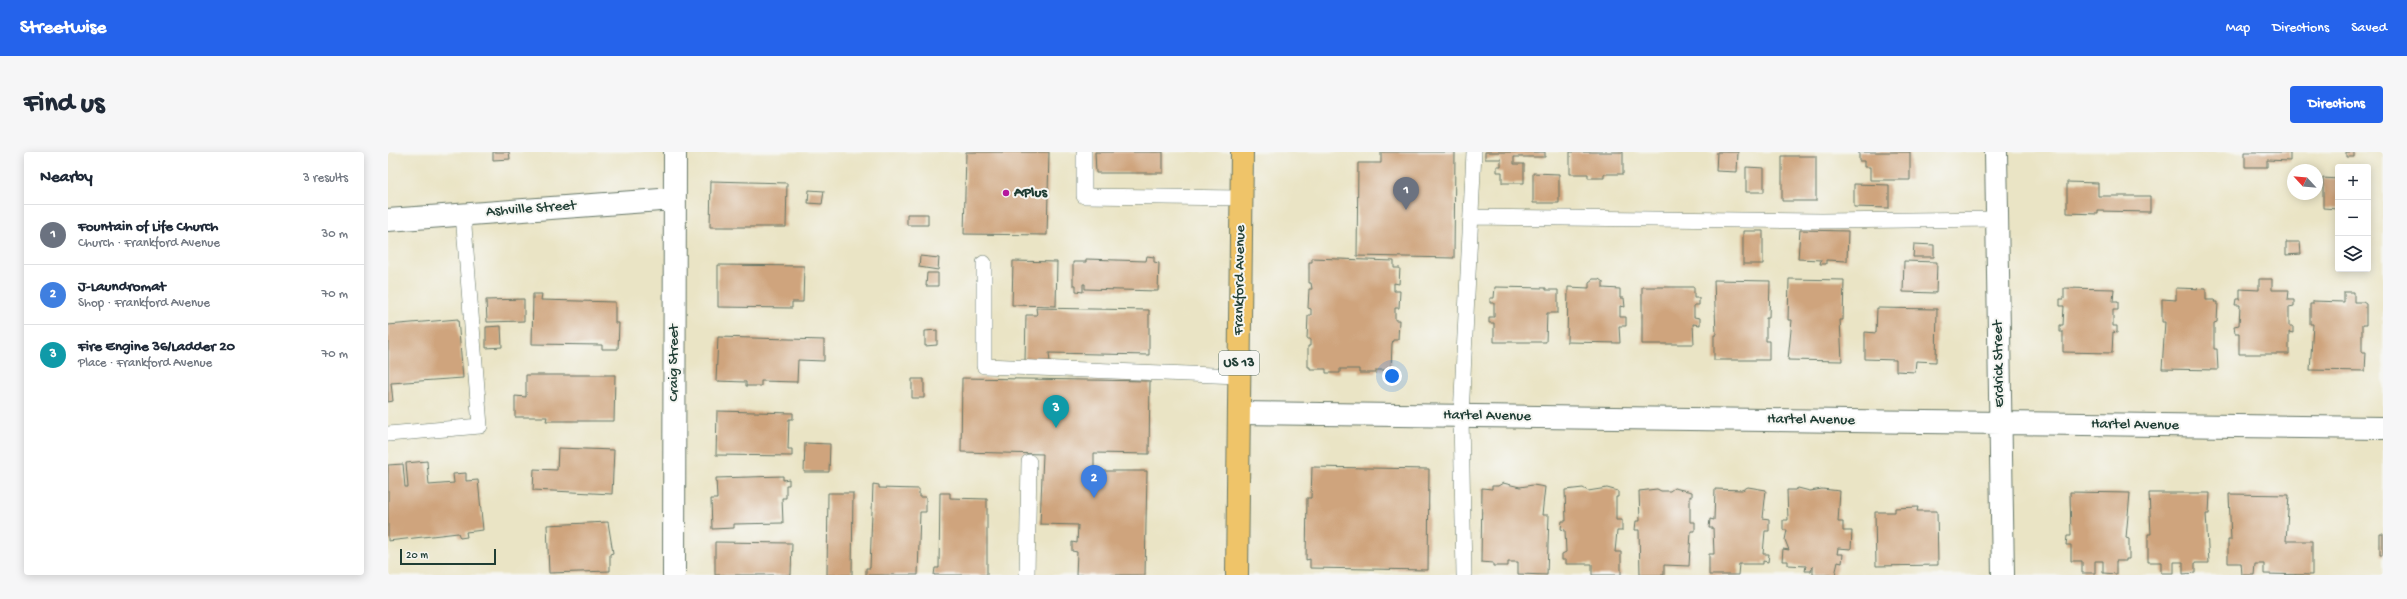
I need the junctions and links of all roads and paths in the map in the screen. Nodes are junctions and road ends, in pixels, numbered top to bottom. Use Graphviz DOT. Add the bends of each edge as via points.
graph roads {
  1 [pos="675,152"];
  2 [pos="1084,152"];
  3 [pos="1242,152"];
  4 [pos="1474,152"];
  5 [pos="1996,152"];
  6 [pos="1241,198"];
  7 [pos="674,199"];
  8 [pos="463,214"];
  9 [pos="1471,217"];
  10 [pos="1997,219"];
  11 [pos="388,220"];
  12 [pos="984,263"];
  13 [pos="1239,376"];
  14 [pos="1239,413"];
  15 [pos="1461,416"];
  16 [pos="2000,423"];
  17 [pos="2383,428"];
  18 [pos="388,434"];
  19 [pos="1029,462"];
  20 [pos="674,575"];
  21 [pos="1027,575"];
  22 [pos="1237,575"];
  23 [pos="1464,575"];
  24 [pos="2003,575"];
  1 -- 7 [label="street, Craig Street"];
  2 -- 6 [label="lane" via="1084,196"];
  3 -- 6 [label="main road, Frankford Avenue / US 13"];
  4 -- 9 [label="lane"];
  5 -- 10 [label="street, Erdrick Street"];
  6 -- 13 [label="main road, Frankford Avenue / US 13"];
  7 -- 8 [label="street, Ashville Street"];
  7 -- 20 [label="street, Craig Street"];
  8 -- 11 [label="street, Ashville Street"];
  8 -- 18 [label="lane" via="480,426"];
  9 -- 10 [label="lane" via="1822,221"];
  9 -- 15 [label="lane"];
  10 -- 16 [label="street, Erdrick Street"];
  12 -- 13 [label="lane" via="984,366"];
  13 -- 14 [label="main road, Frankford Avenue / US 13"];
  14 -- 15 [label="street, Hartel Avenue"];
  14 -- 22 [label="main road, Frankford Avenue / US 13"];
  15 -- 16 [label="street, Hartel Avenue"];
  15 -- 23 [label="lane"];
  16 -- 17 [label="street, Hartel Avenue"];
  16 -- 24 [label="street, Erdrick Street"];
  19 -- 21 [label="lane"];
}
